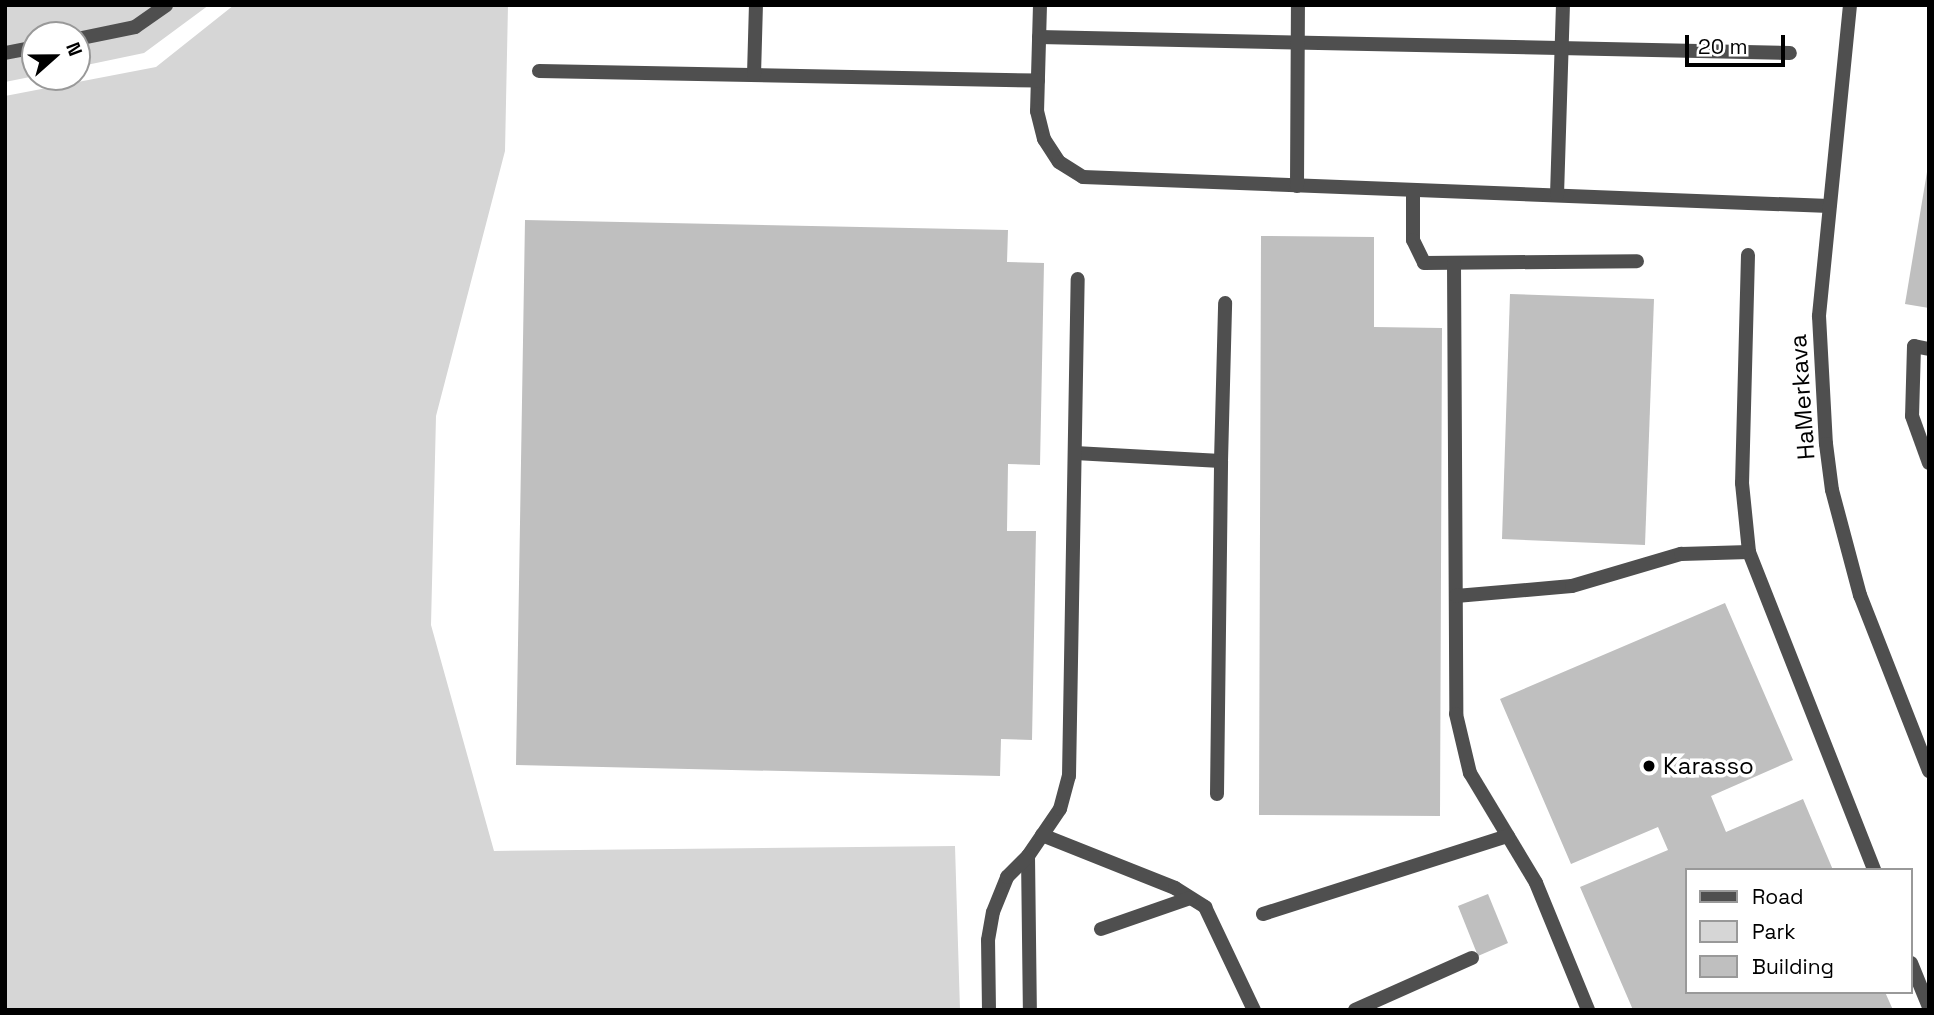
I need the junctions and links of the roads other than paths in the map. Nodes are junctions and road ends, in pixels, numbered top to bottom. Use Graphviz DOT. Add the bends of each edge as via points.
graph roads {
  1 [pos="166,5"];
  2 [pos="755,5"];
  3 [pos="1040,5"];
  4 [pos="1298,5"];
  5 [pos="1563,5"];
  6 [pos="1850,5"];
  7 [pos="91,36"];
  8 [pos="1039,37"];
  9 [pos="1297,43"];
  10 [pos="1562,48"];
  11 [pos="1790,53"];
  12 [pos="539,71"];
  13 [pos="754,75"];
  14 [pos="1038,81"];
  15 [pos="1297,186"];
  16 [pos="1412,190"];
  17 [pos="1557,195"];
  18 [pos="1829,206"];
  19 [pos="1748,255"];
  20 [pos="1637,261"];
  21 [pos="1454,263"];
  22 [pos="1078,279"];
  23 [pos="1225,303"];
  24 [pos="1929,349"];
  25 [pos="1075,453"];
  26 [pos="1222,461"];
  27 [pos="1929,463"];
  28 [pos="1749,552"];
  29 [pos="1455,596"];
  30 [pos="1929,771"];
  31 [pos="1217,794"];
  32 [pos="1042,835"];
  33 [pos="1508,835"];
  34 [pos="1028,856"];
  35 [pos="1873,868"];
  36 [pos="1191,898"];
  37 [pos="1263,914"];
  38 [pos="1101,929"];
  39 [pos="1472,958"];
  40 [pos="1913,968"];
  41 [pos="1929,1007"];
  42 [pos="989,1010"];
  43 [pos="1030,1010"];
  44 [pos="1254,1010"];
  45 [pos="1354,1010"];
  46 [pos="1588,1010"];
  1 -- 7 [label="street" via="135,27"];
  2 -- 13 [label="street"];
  3 -- 8 [label="street"];
  4 -- 9 [label="street"];
  5 -- 10 [label="street"];
  6 -- 18 [label="street, HaMerkava"];
  8 -- 9 [label="street"];
  8 -- 14 [label="street"];
  9 -- 10 [label="street"];
  9 -- 15 [label="street"];
  10 -- 11 [label="street"];
  10 -- 17 [label="street"];
  12 -- 13 [label="street"];
  13 -- 14 [label="street"];
  14 -- 15 [label="street" via="1044,139 1059,162 1083,177"];
  15 -- 16 [label="street"];
  16 -- 17 [label="street"];
  16 -- 21 [label="street" via="1413,240 1424,263"];
  17 -- 18 [label="street"];
  18 -- 30 [label="street, HaMerkava" via="1819,316 1832,490 1875,639"];
  19 -- 28 [label="street" via="1742,483"];
  20 -- 21 [label="street"];
  21 -- 29 [label="street"];
  22 -- 25 [label="street"];
  23 -- 26 [label="street"];
  24 -- 27 [label="street" via="1914,346 1912,416"];
  25 -- 26 [label="street"];
  25 -- 32 [label="street" via="1069,776 1060,809"];
  26 -- 31 [label="street"];
  28 -- 29 [label="street" via="1681,554 1572,586"];
  28 -- 35 [label="street"];
  29 -- 33 [label="street" via="1456,714 1469,773"];
  32 -- 34 [label="street"];
  32 -- 36 [label="street"];
  33 -- 37 [label="street"];
  33 -- 46 [label="street" via="1536,883"];
  34 -- 42 [label="street" via="1007,877 993,912 988,940"];
  34 -- 43 [label="street"];
  36 -- 38 [label="street"];
  36 -- 44 [label="street" via="1205,907 1218,929"];
  39 -- 45 [label="street"];
  40 -- 41 [label="street"];
}
